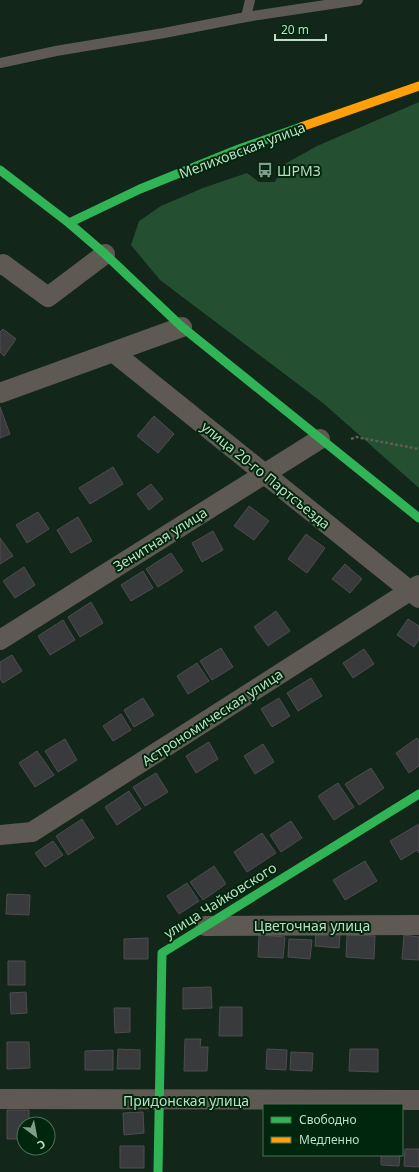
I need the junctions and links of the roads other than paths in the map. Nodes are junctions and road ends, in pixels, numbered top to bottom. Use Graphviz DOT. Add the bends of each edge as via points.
graph roads {
  1 [pos="250,0"];
  2 [pos="358,0"];
  3 [pos="246,17"];
  4 [pos="0,64"];
  5 [pos="419,86"];
  6 [pos="0,170"];
  7 [pos="69,222"];
  8 [pos="105,254"];
  9 [pos="0,265"];
  10 [pos="182,327"];
  11 [pos="113,352"];
  12 [pos="0,393"];
  13 [pos="326,443"];
  14 [pos="265,474"];
  15 [pos="419,518"];
  16 [pos="416,591"];
  17 [pos="0,640"];
  18 [pos="419,794"];
  19 [pos="0,835"];
  20 [pos="419,925"];
  21 [pos="205,926"];
  22 [pos="0,1099"];
  23 [pos="159,1100"];
  24 [pos="419,1100"];
  25 [pos="158,1172"];
  1 -- 3 [label="lane"];
  2 -- 3 [label="lane"];
  3 -- 4 [label="lane" via="56,51"];
  5 -- 7 [label="main road, Мелиховская улица" via="239,149 140,189"];
  6 -- 7 [label="main road"];
  7 -- 8 [label="main road"];
  8 -- 9 [label="street" via="48,298 3,264"];
  8 -- 10 [label="main road"];
  10 -- 11 [label="street"];
  10 -- 13 [label="main road"];
  11 -- 12 [label="street"];
  11 -- 14 [label="street, улица 20-го Партсъезда"];
  13 -- 14 [label="street, Зенитная улица"];
  13 -- 15 [label="main road"];
  14 -- 16 [label="street, улица 20-го Партсъезда"];
  14 -- 17 [label="street, Зенитная улица"];
  16 -- 19 [label="street, Астрономическая улица" via="32,832"];
  18 -- 21 [label="main road, улица Чайковского"];
  20 -- 21 [label="street, Цветочная улица"];
  21 -- 23 [label="main road, улица Чайковского" via="162,953"];
  22 -- 23 [label="street, Придонская улица"];
  23 -- 24 [label="street, Придонская улица"];
  23 -- 25 [label="main road, улица Чайковского"];
}
